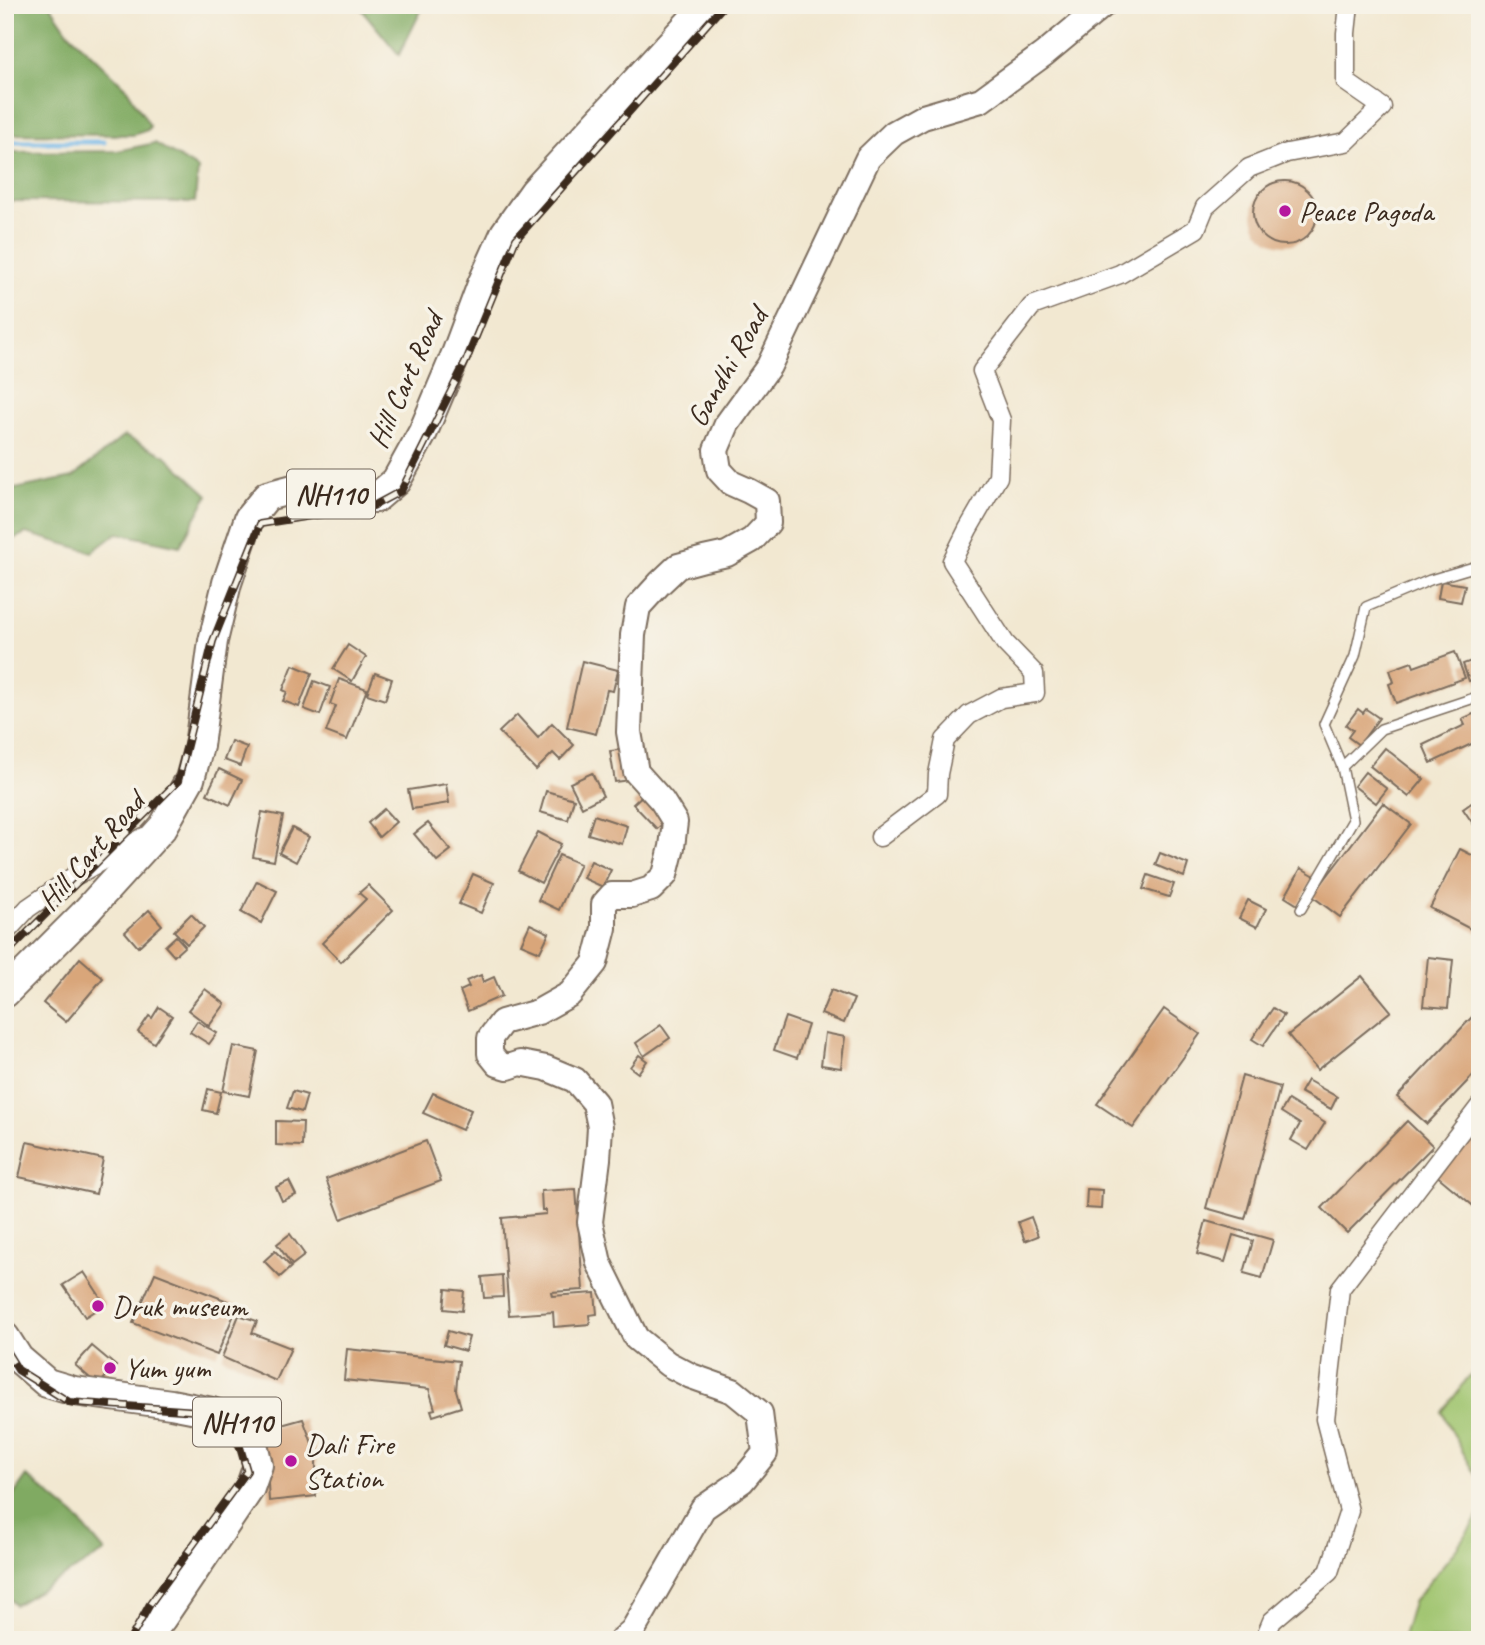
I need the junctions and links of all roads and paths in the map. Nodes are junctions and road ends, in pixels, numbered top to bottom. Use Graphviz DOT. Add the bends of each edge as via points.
graph roads {
  1 [pos="706,5"];
  2 [pos="1103,5"];
  3 [pos="1349,5"];
  4 [pos="1480,566"];
  5 [pos="1480,696"];
  6 [pos="1342,767"];
  7 [pos="163,827"];
  8 [pos="880,837"];
  9 [pos="1301,909"];
  10 [pos="5,933"];
  11 [pos="5,993"];
  12 [pos="1480,1106"];
  13 [pos="5,1337"];
  14 [pos="145,1640"];
  15 [pos="622,1640"];
  16 [pos="1264,1640"];
  1 -- 7 [label="highway, Hill Cart Road / NH110" via="534,192 505,233 424,432 396,481 376,498 297,488 267,496 249,517 214,641 190,779"];
  2 -- 15 [label="main road, Gandhi Road" via="982,100 923,117 894,133 868,158 769,366 727,424 716,450 719,470 731,483 767,501 768,523 752,540 727,554 678,566 638,607 629,732 636,772 675,822 665,875 651,889 612,895 604,904 604,928 595,963 570,994 538,1012 502,1022 490,1038 490,1054 498,1064 546,1068 575,1080 595,1103 600,1127 590,1222 599,1263 636,1338 668,1364 733,1391 760,1413 765,1453 742,1481 703,1508 633,1630"];
  3 -- 8 [label="street" via="1346,82 1382,107 1346,142 1287,152 1249,168 1205,207 1196,229 1119,274 1032,306 982,371 1001,420 998,477 952,561 1005,643 1034,673 1035,693 1001,698 968,715 945,740 937,794"];
  4 -- 6 [label="lane" via="1430,580 1366,607 1355,656 1324,724"];
  5 -- 6 [label="lane" via="1381,729"];
  6 -- 9 [label="lane" via="1353,820"];
  7 -- 10 [label="street" via="73,877 28,908"];
  7 -- 11 [label="highway, Hill Cart Road / NH110"];
  12 -- 16 [label="street" via="1340,1289 1325,1419 1349,1511 1328,1572 1272,1621"];
  13 -- 14 [label="highway, NH110" via="19,1359 47,1383 212,1412 235,1420 253,1444 258,1465 250,1488"];
}
